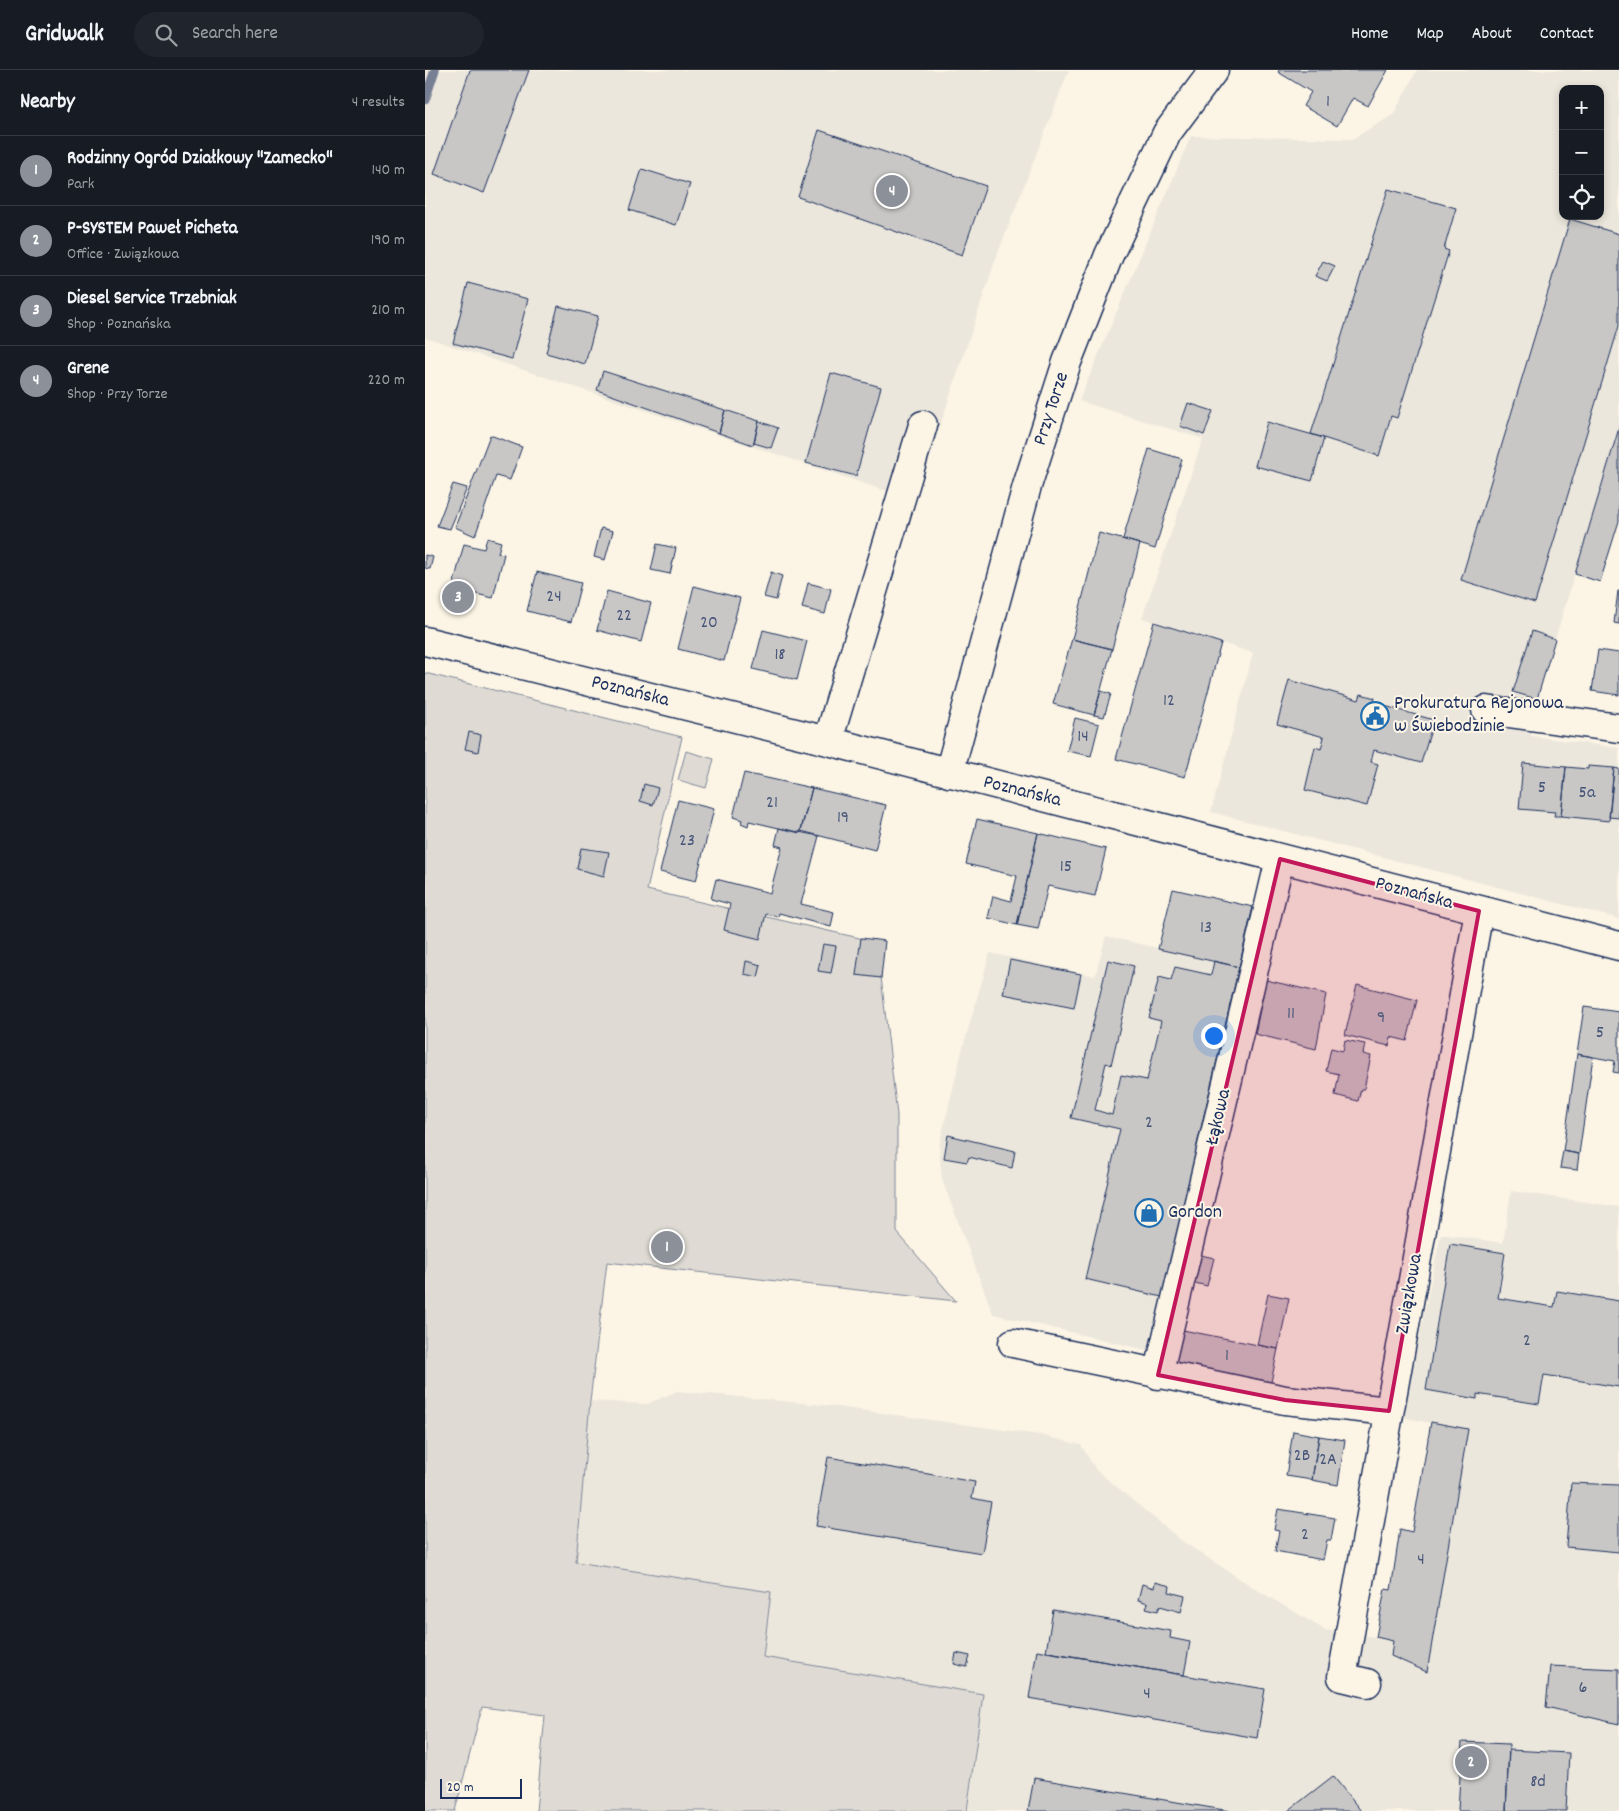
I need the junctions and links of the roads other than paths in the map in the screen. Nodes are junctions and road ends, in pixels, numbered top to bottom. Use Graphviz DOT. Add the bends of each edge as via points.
graph roads {
  1 [pos="1214,70"];
  2 [pos="923,426"];
  3 [pos="425,641"];
  4 [pos="1487,710"];
  5 [pos="1619,728"];
  6 [pos="829,741"];
  7 [pos="949,773"];
  8 [pos="1280,859"];
  9 [pos="1479,911"];
  10 [pos="1619,946"];
  11 [pos="1013,1343"];
  12 [pos="1158,1375"];
  13 [pos="1389,1411"];
  14 [pos="1355,1680"];
  1 -- 7 [label="street, Przy Torze" via="1167,133 1109,255 1067,362 1027,486"];
  2 -- 6 [label="street"];
  3 -- 6 [label="street, Poznańska"];
  4 -- 5 [label="street"];
  6 -- 7 [label="street, Poznańska"];
  7 -- 8 [label="street, Poznańska"];
  8 -- 9 [label="street, Poznańska"];
  8 -- 12 [label="street, Łąkowa"];
  9 -- 10 [label="street, Poznańska"];
  9 -- 13 [label="street, Związkowa"];
  11 -- 12 [label="street"];
  12 -- 13 [label="street" via="1285,1400"];
  13 -- 14 [label="street, Związkowa"];
}
